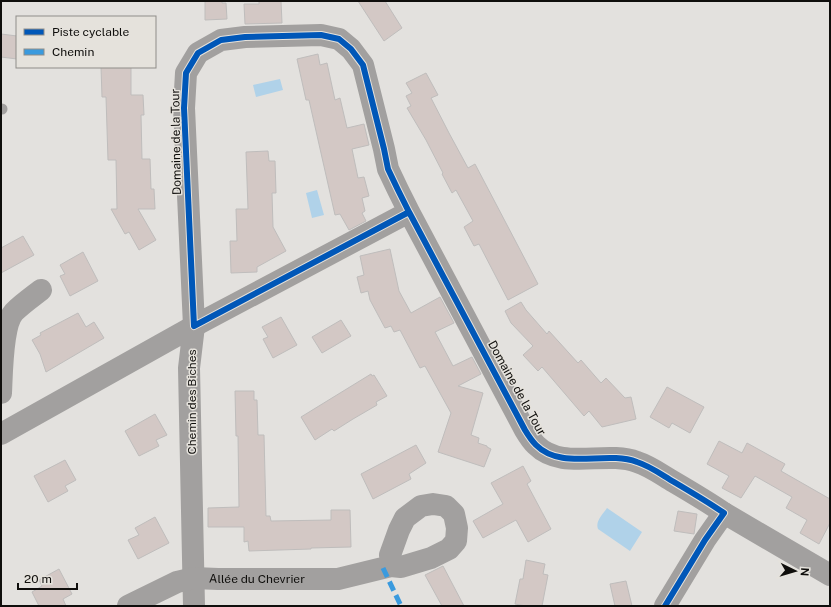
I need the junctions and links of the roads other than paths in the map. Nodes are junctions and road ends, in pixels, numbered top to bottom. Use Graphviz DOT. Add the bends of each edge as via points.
graph roads {
  1 [pos="409,212"];
  2 [pos="41,290"];
  3 [pos="194,326"];
  4 [pos="1,393"];
  5 [pos="1,434"];
  6 [pos="724,513"];
  7 [pos="391,566"];
  8 [pos="830,575"];
  9 [pos="194,578"];
  10 [pos="128,606"];
  11 [pos="194,606"];
  12 [pos="665,606"];
  1 -- 3 [label="street"];
  1 -- 3 [label="street, Domaine de la Tour" via="388,169 363,65 351,49 339,39 321,35 221,40 198,53 186,73 184,108"];
  1 -- 6 [label="street, Domaine de la Tour" via="525,430 536,445 549,454 564,458 612,457 635,461 650,467"];
  2 -- 4 [label="street" via="13,313 6,327"];
  3 -- 5 [label="street, Chemin des Biches"];
  3 -- 9 [label="street, Chemin des Biches" via="189,368"];
  6 -- 8 [label="street, Domaine de la Tour"];
  6 -- 12 [label="street"];
  7 -- 9 [label="street, Allée du Chevrier" via="338,579"];
  9 -- 10 [label="street, Allée du Chevrier" via="177,582"];
  9 -- 11 [label="street, Chemin des Biches"];
}
